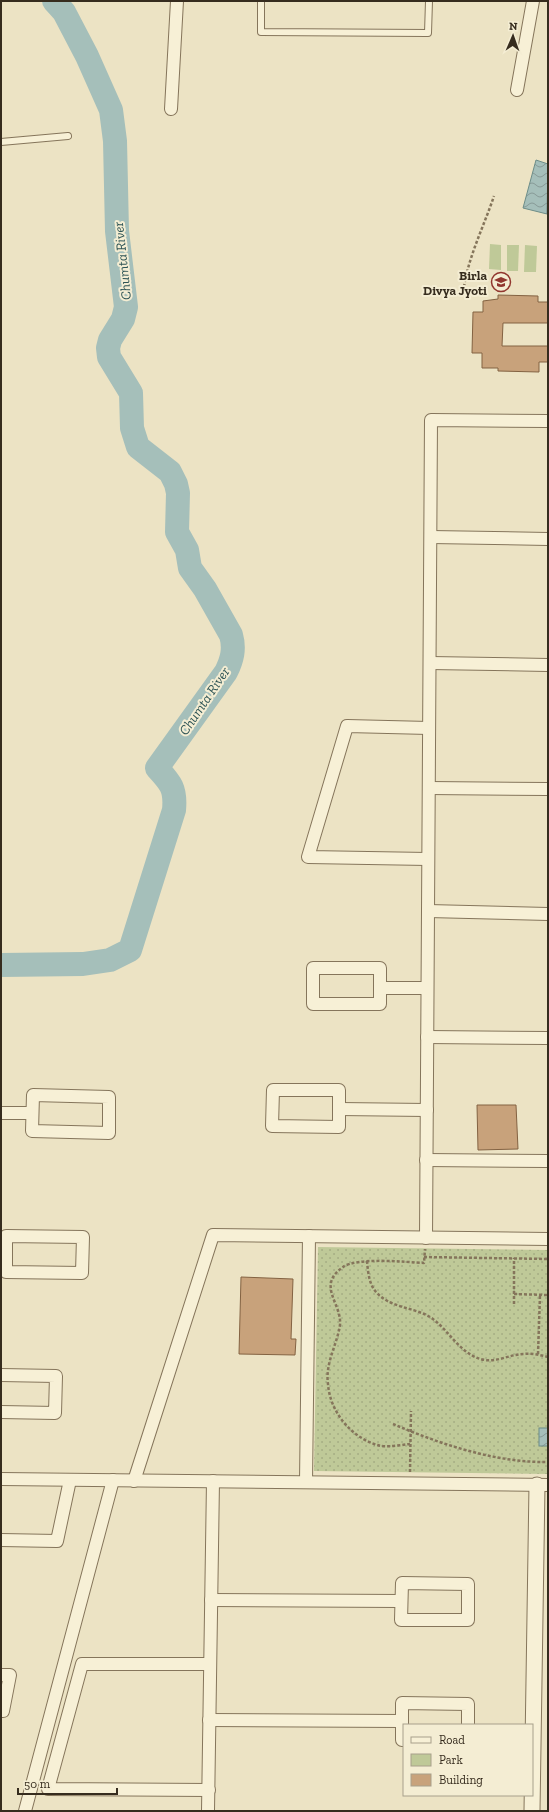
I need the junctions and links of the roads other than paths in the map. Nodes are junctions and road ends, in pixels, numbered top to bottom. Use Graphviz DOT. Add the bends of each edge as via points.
graph roads {
  1 [pos="177,1"];
  2 [pos="261,1"];
  3 [pos="429,1"];
  4 [pos="533,1"];
  5 [pos="518,90"];
  6 [pos="171,109"];
  7 [pos="68,136"];
  8 [pos="1,142"];
  9 [pos="548,421"];
  10 [pos="431,537"];
  11 [pos="548,539"];
  12 [pos="430,663"];
  13 [pos="548,665"];
  14 [pos="429,728"];
  15 [pos="429,788"];
  16 [pos="548,789"];
  17 [pos="428,859"];
  18 [pos="428,911"];
  19 [pos="548,914"];
  20 [pos="380,988"];
  21 [pos="427,988"];
  22 [pos="427,1036"];
  23 [pos="548,1038"];
  24 [pos="339,1109"];
  25 [pos="426,1110"];
  26 [pos="1,1113"];
  27 [pos="32,1113"];
  28 [pos="426,1160"];
  29 [pos="548,1161"];
  30 [pos="309,1236"];
  31 [pos="426,1238"];
  32 [pos="548,1239"];
  33 [pos="4,1254"];
  34 [pos="1,1375"];
  35 [pos="1,1412"];
  36 [pos="1,1479"];
  37 [pos="70,1480"];
  38 [pos="113,1480"];
  39 [pos="134,1481"];
  40 [pos="213,1481"];
  41 [pos="306,1482"];
  42 [pos="542,1485"];
  43 [pos="1,1540"];
  44 [pos="211,1600"];
  45 [pos="402,1601"];
  46 [pos="210,1664"];
  47 [pos="1,1675"];
  48 [pos="1,1711"];
  49 [pos="209,1720"];
  50 [pos="402,1721"];
  51 [pos="468,1724"];
  52 [pos="403,1740"];
  53 [pos="533,1778"];
  54 [pos="208,1790"];
  55 [pos="532,1796"];
  56 [pos="25,1811"];
  57 [pos="208,1811"];
  58 [pos="532,1811"];
  1 -- 6 [label="street"];
  2 -- 3 [label="lane" via="261,32 412,33 428,33"];
  4 -- 5 [label="street"];
  7 -- 8 [label="lane"];
  9 -- 10 [label="street" via="431,420"];
  10 -- 11 [label="street"];
  10 -- 12 [label="street"];
  12 -- 13 [label="street"];
  12 -- 14 [label="street"];
  14 -- 15 [label="street"];
  14 -- 17 [label="street" via="347,726 308,857"];
  15 -- 16 [label="street"];
  15 -- 17 [label="street"];
  17 -- 18 [label="street"];
  18 -- 19 [label="street"];
  18 -- 21 [label="street"];
  20 -- 20 [label="street" via="380,968 313,968 313,1004 380,1004"];
  20 -- 21 [label="street"];
  21 -- 22 [label="street"];
  22 -- 23 [label="street"];
  22 -- 25 [label="street"];
  24 -- 24 [label="street" via="339,1090 273,1090 272,1126 339,1127"];
  24 -- 25 [label="street"];
  25 -- 28 [label="street"];
  26 -- 27 [label="street"];
  27 -- 27 [label="street" via="32,1132 109,1133 109,1096 33,1095"];
  28 -- 29 [label="street"];
  28 -- 31 [label="street"];
  30 -- 31 [label="street"];
  30 -- 39 [label="street" via="214,1235"];
  30 -- 41 [label="street"];
  31 -- 32 [label="street"];
  33 -- 33 [label="street" via="6,1272 82,1273 83,1237 6,1236"];
  34 -- 35 [label="street" via="56,1376 55,1413"];
  36 -- 37 [label="street"];
  37 -- 38 [label="street"];
  37 -- 43 [label="street" via="57,1541"];
  38 -- 39 [label="street"];
  38 -- 56 [label="street"];
  39 -- 40 [label="street"];
  40 -- 41 [label="street"];
  40 -- 44 [label="street"];
  41 -- 42 [label="street"];
  42 -- 53 [label="street"];
  44 -- 45 [label="street"];
  44 -- 46 [label="street"];
  45 -- 45 [label="street" via="401,1620 468,1620 468,1584 402,1583"];
  46 -- 49 [label="street"];
  46 -- 54 [label="street" via="82,1664 48,1789"];
  47 -- 48 [label="street" via="10,1675"];
  49 -- 50 [label="street"];
  49 -- 54 [label="street"];
  50 -- 51 [label="street" via="402,1703 468,1704"];
  50 -- 52 [label="street"];
  54 -- 57 [label="street"];
  55 -- 58 [label="street"];
}
